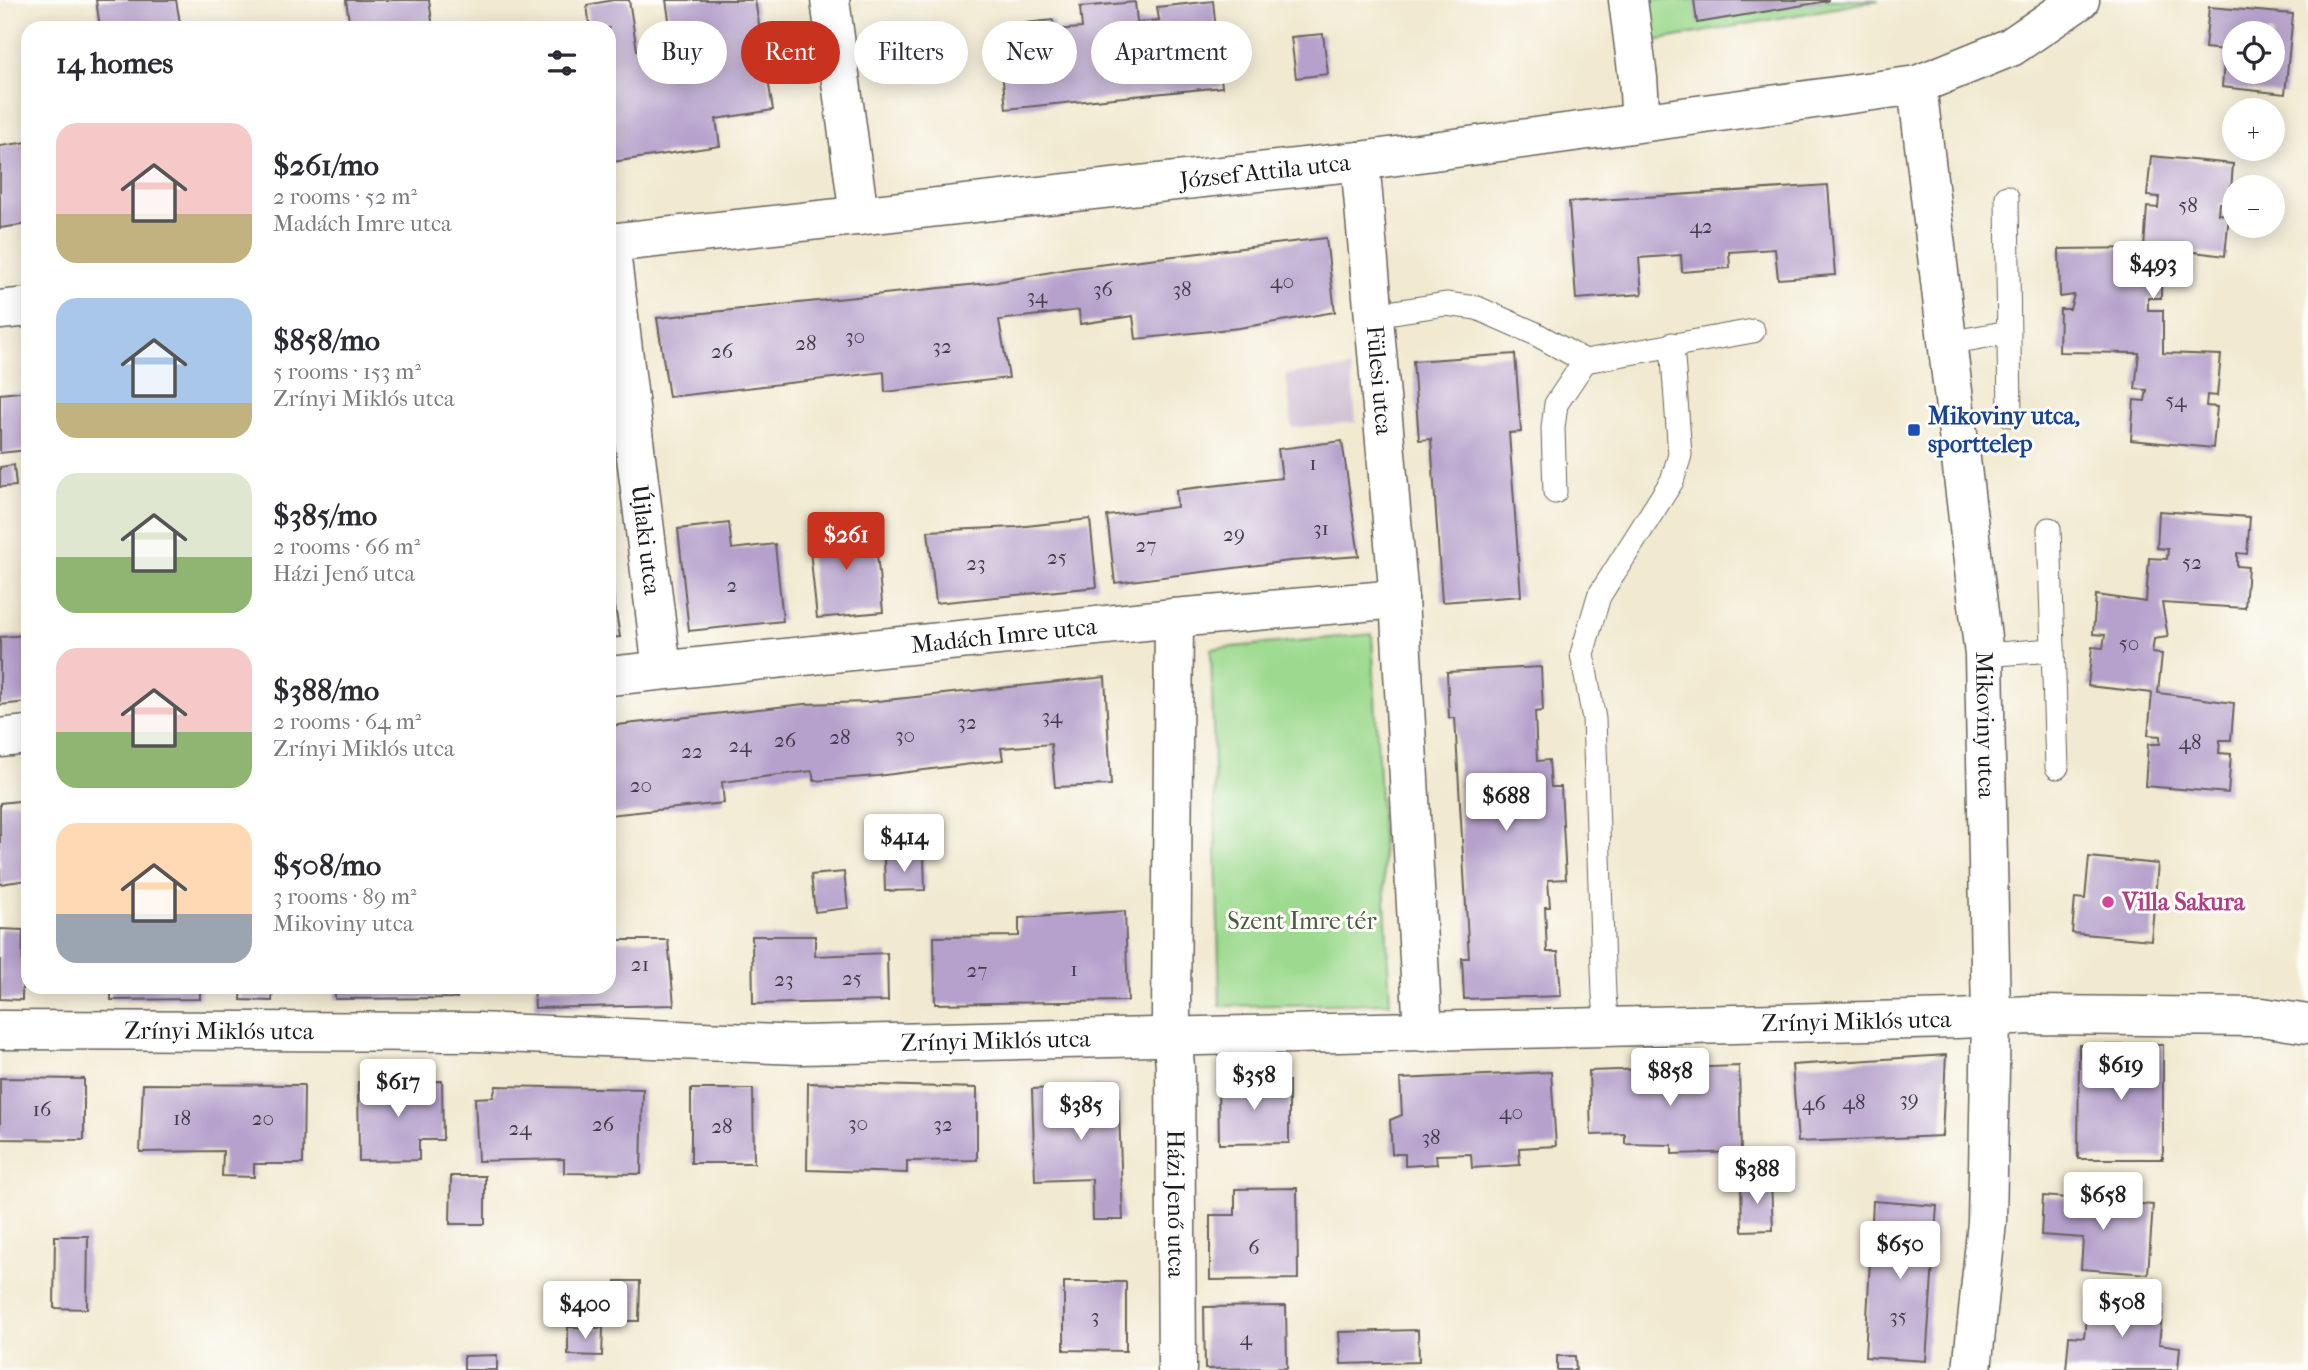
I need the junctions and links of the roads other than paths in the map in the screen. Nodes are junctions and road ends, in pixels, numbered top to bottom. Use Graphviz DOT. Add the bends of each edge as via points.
graph roads {
  1 [pos="830,0"];
  2 [pos="1628,0"];
  3 [pos="2080,0"];
  4 [pos="1917,85"];
  5 [pos="1641,122"];
  6 [pos="1360,161"];
  7 [pos="2007,197"];
  8 [pos="859,216"];
  9 [pos="616,242"];
  10 [pos="616,292"];
  11 [pos="21,308"];
  12 [pos="0,310"];
  13 [pos="1374,315"];
  14 [pos="1753,331"];
  15 [pos="2009,332"];
  16 [pos="1948,343"];
  17 [pos="1672,344"];
  18 [pos="1585,360"];
  19 [pos="2010,415"];
  20 [pos="1555,492"];
  21 [pos="2049,529"];
  22 [pos="1399,599"];
  23 [pos="1174,618"];
  24 [pos="2053,650"];
  25 [pos="1984,655"];
  26 [pos="662,670"];
  27 [pos="616,675"];
  28 [pos="21,736"];
  29 [pos="0,738"];
  30 [pos="2057,767"];
  31 [pos="1991,1017"];
  32 [pos="2308,1024"];
  33 [pos="1607,1026"];
  34 [pos="0,1030"];
  35 [pos="1423,1032"];
  36 [pos="1171,1037"];
  37 [pos="1177,1370"];
  38 [pos="1972,1370"];
  1 -- 8 [label="street"];
  2 -- 5 [label="street"];
  3 -- 4 [label="street, József Attila utca" via="2011,47"];
  4 -- 5 [label="street, József Attila utca"];
  4 -- 16 [label="street, Mikoviny utca"];
  5 -- 6 [label="street, József Attila utca"];
  6 -- 8 [label="street, József Attila utca"];
  6 -- 13 [label="street, Fülesi utca"];
  7 -- 15 [label="lane"];
  8 -- 9 [label="street, József Attila utca"];
  10 -- 26 [label="street, Újlaki utca"];
  11 -- 12 [label="street"];
  13 -- 18 [label="lane" via="1446,303 1477,308"];
  13 -- 22 [label="street, Fülesi utca"];
  14 -- 17 [label="lane"];
  15 -- 16 [label="lane"];
  15 -- 19 [label="lane"];
  16 -- 25 [label="street, Mikoviny utca"];
  17 -- 18 [label="lane"];
  17 -- 33 [label="lane" via="1680,455 1672,481 1599,596 1582,654 1594,719"];
  18 -- 20 [label="lane" via="1556,404"];
  21 -- 24 [label="lane"];
  22 -- 23 [label="street, Madách Imre utca"];
  22 -- 35 [label="street"];
  23 -- 26 [label="street, Madách Imre utca"];
  23 -- 36 [label="street"];
  24 -- 25 [label="lane"];
  24 -- 30 [label="lane"];
  25 -- 31 [label="street, Mikoviny utca"];
  26 -- 27 [label="street, Madách Imre utca"];
  28 -- 29 [label="street"];
  31 -- 32 [label="street, Zrínyi Miklós utca" via="2262,1017"];
  31 -- 33 [label="street, Zrínyi Miklós utca"];
  31 -- 38 [label="street, Mikoviny utca" via="1987,1222"];
  33 -- 35 [label="street, Zrínyi Miklós utca"];
  34 -- 36 [label="street, Zrínyi Miklós utca" via="477,1032 801,1045"];
  35 -- 36 [label="street, Zrínyi Miklós utca"];
  36 -- 37 [label="street, Házi Jenő utca"];
}
